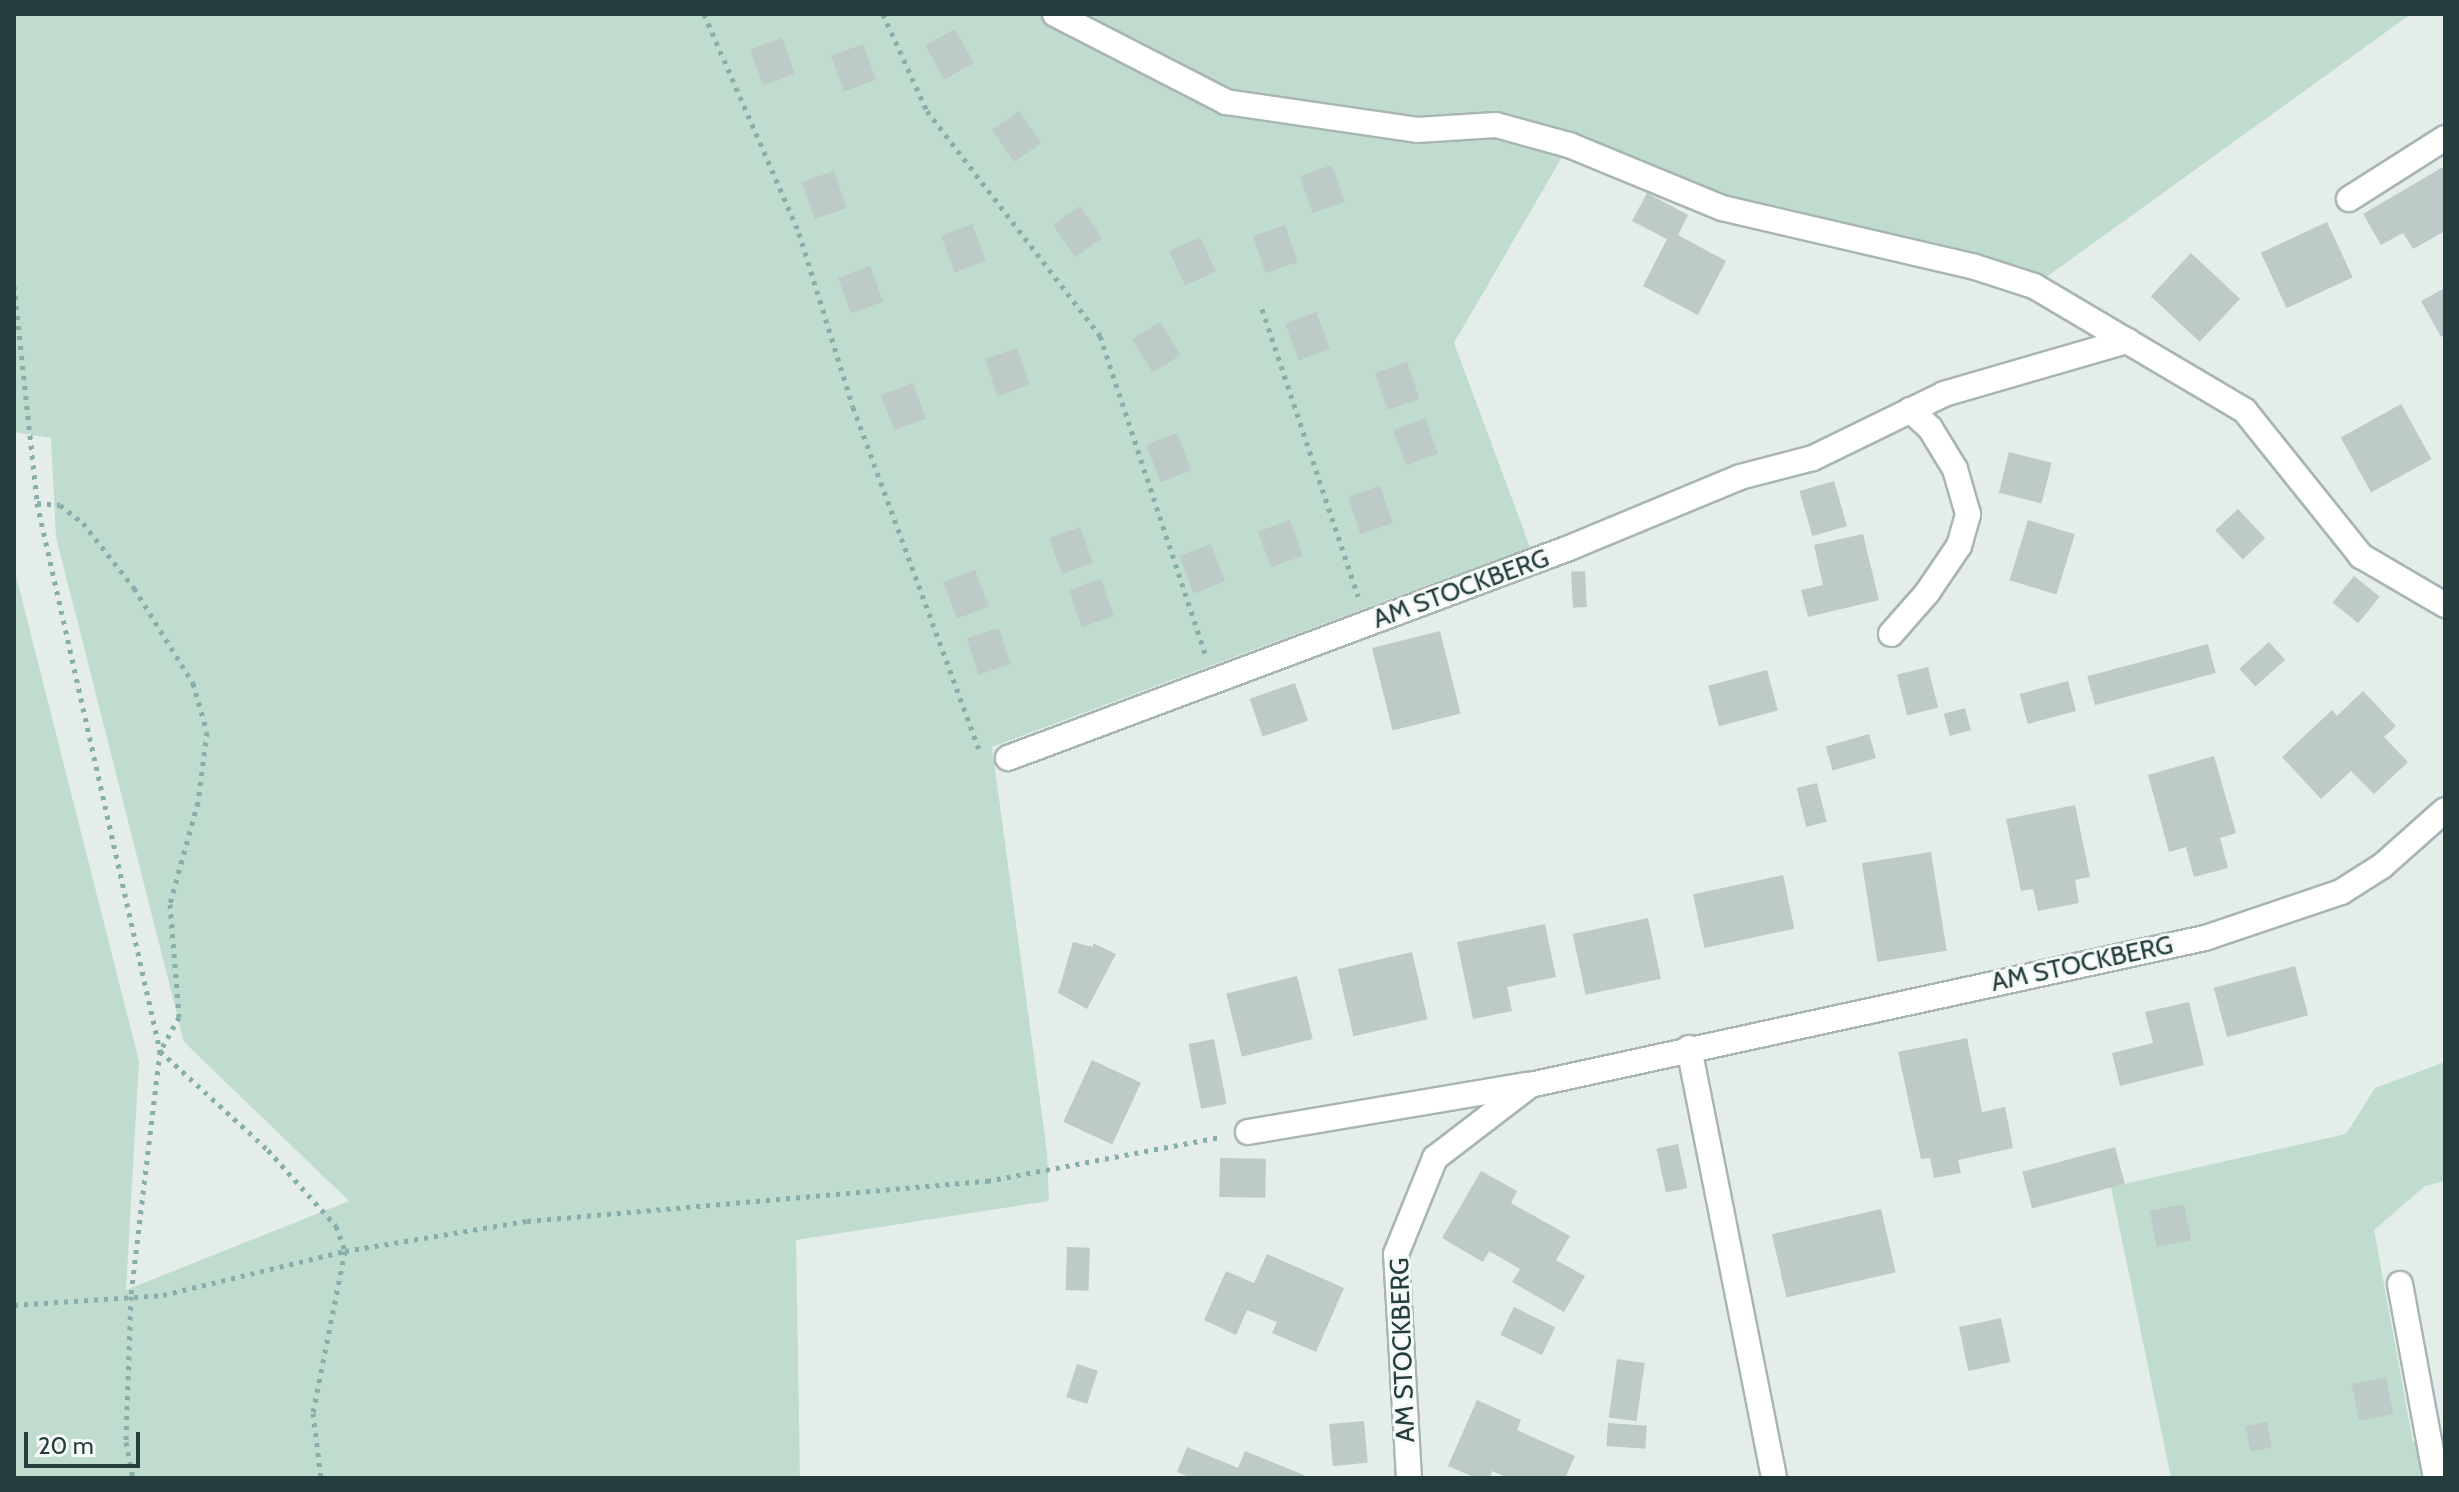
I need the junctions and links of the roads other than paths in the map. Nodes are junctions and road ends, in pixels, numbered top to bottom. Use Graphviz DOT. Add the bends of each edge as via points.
graph roads {
  1 [pos="1055,14"];
  2 [pos="2445,138"];
  3 [pos="2349,199"];
  4 [pos="2127,341"];
  5 [pos="1910,410"];
  6 [pos="2445,605"];
  7 [pos="1891,634"];
  8 [pos="1008,758"];
  9 [pos="2445,810"];
  10 [pos="1689,1048"];
  11 [pos="1530,1085"];
  12 [pos="1248,1132"];
  13 [pos="2400,1284"];
  14 [pos="1409,1478"];
  15 [pos="1774,1478"];
  16 [pos="2436,1478"];
  1 -- 4 [label="street" via="1226,102 1417,130 1496,125 1569,145 1722,208 1972,266 2034,286"];
  2 -- 3 [label="street"];
  4 -- 5 [label="street, AM STOCKBERG" via="1944,394"];
  4 -- 6 [label="street" via="2245,411 2361,556"];
  5 -- 7 [label="street" via="1930,428 1955,469 1968,514 1959,546"];
  5 -- 8 [label="street, AM STOCKBERG" via="1813,458 1740,477"];
  9 -- 10 [label="street, AM STOCKBERG" via="2382,866 2341,892 2205,938"];
  10 -- 11 [label="street, AM STOCKBERG"];
  10 -- 15 [label="street"];
  11 -- 12 [label="street, AM STOCKBERG"];
  11 -- 14 [label="street, AM STOCKBERG" via="1435,1158 1396,1254"];
  13 -- 16 [label="street"];
}
